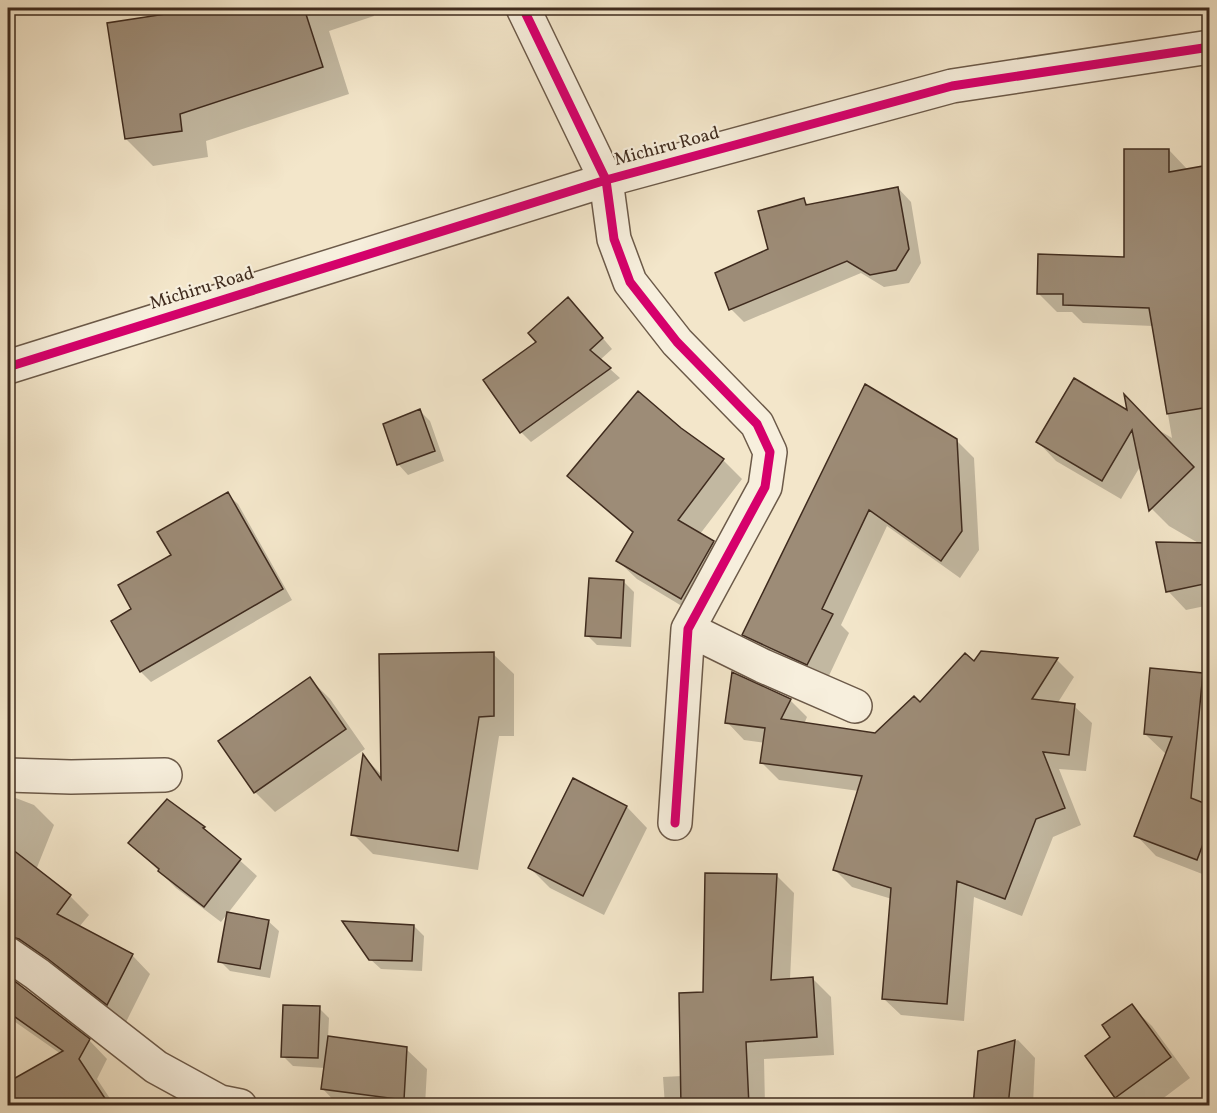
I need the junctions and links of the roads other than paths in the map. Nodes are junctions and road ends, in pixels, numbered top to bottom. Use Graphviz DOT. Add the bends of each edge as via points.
graph roads {
  1 [pos="523,8"];
  2 [pos="1209,47"];
  3 [pos="606,180"];
  4 [pos="8,368"];
  5 [pos="688,629"];
  6 [pos="855,706"];
  7 [pos="8,775"];
  8 [pos="165,775"];
  9 [pos="675,823"];
  10 [pos="8,954"];
  11 [pos="240,1106"];
  1 -- 3 [label="street"];
  2 -- 3 [label="street, Michiru Road" via="952,86"];
  3 -- 4 [label="street, Michiru Road"];
  3 -- 5 [label="street" via="614,239 630,282 677,342 757,424 770,452 765,487"];
  5 -- 6 [label="street"];
  5 -- 9 [label="street"];
  7 -- 8 [label="street"];
  10 -- 11 [label="street" via="156,1067 220,1102"];
}
